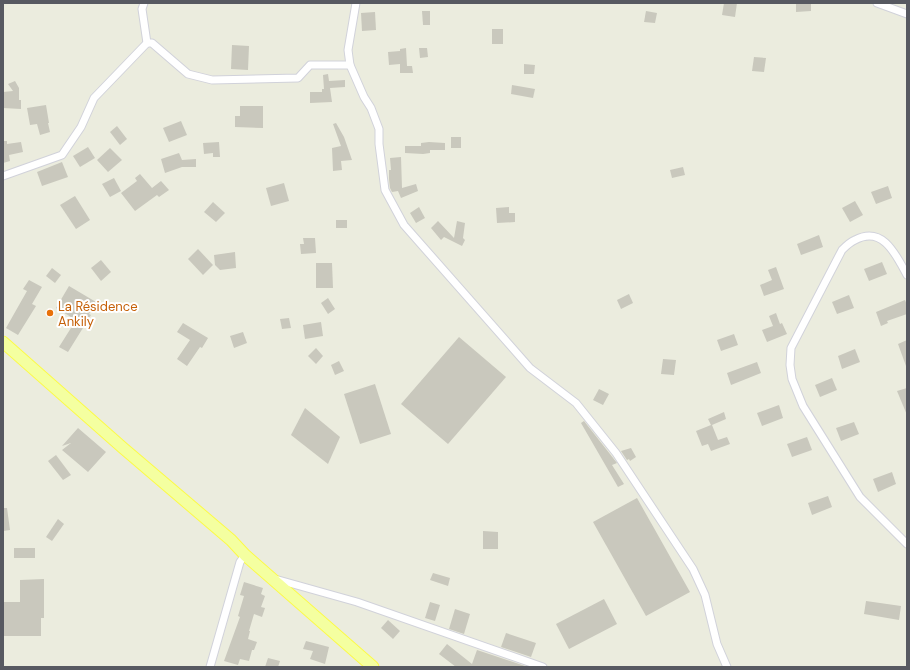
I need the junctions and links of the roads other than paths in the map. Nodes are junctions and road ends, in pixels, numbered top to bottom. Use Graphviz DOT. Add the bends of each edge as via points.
graph roads {
  1 [pos="144,3"];
  2 [pos="356,3"];
  3 [pos="876,3"];
  4 [pos="907,14"];
  5 [pos="147,43"];
  6 [pos="350,64"];
  7 [pos="3,176"];
  8 [pos="907,275"];
  9 [pos="3,342"];
  10 [pos="907,544"];
  11 [pos="245,555"];
  12 [pos="273,578"];
  13 [pos="210,667"];
  14 [pos="373,667"];
  15 [pos="542,667"];
  16 [pos="726,667"];
  1 -- 5 [label="street" via="142,9"];
  2 -- 6 [label="street" via="348,50"];
  3 -- 4 [label="street"];
  5 -- 6 [label="street" via="152,43 188,74 212,80 298,78 310,65"];
  5 -- 7 [label="street" via="94,98 81,127 62,155"];
  6 -- 16 [label="street" via="379,129 385,190 404,226 530,368 576,403 616,453 693,569 705,595 717,644"];
  8 -- 10 [label="street" via="892,248 878,237 867,236 855,240 842,250 791,348 790,365 792,379 803,406 860,496"];
  9 -- 11 [label="main road" via="231,540"];
  11 -- 12 [label="main road"];
  11 -- 13 [label="street" via="240,562"];
  12 -- 14 [label="main road"];
  12 -- 15 [label="street" via="357,602"];
}
